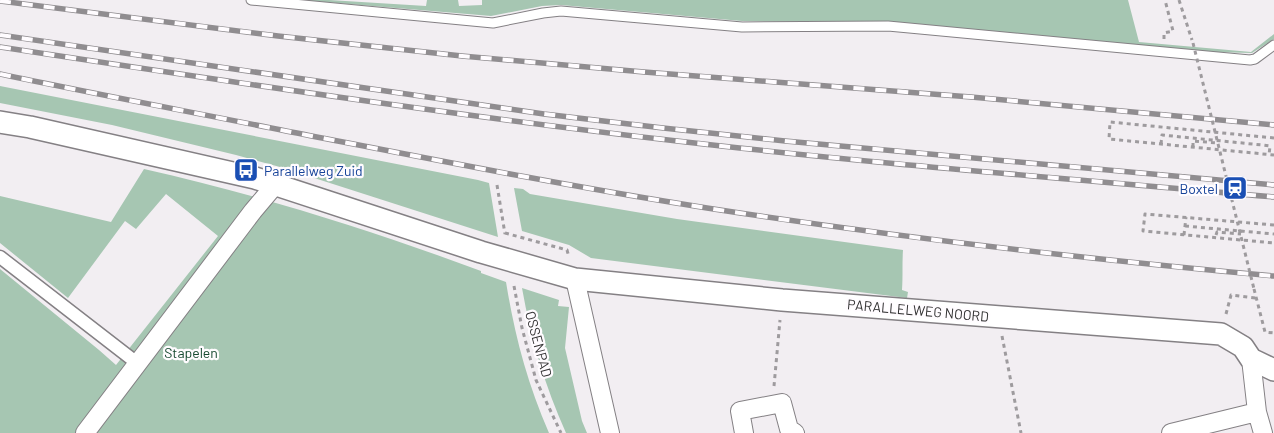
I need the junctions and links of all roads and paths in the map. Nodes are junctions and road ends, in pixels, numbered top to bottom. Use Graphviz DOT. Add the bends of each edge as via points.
graph roads {
  1 [pos="251,0"];
  2 [pos="1165,0"];
  3 [pos="1179,0"];
  4 [pos="1164,41"];
  5 [pos="1274,45"];
  6 [pos="0,122"];
  7 [pos="1162,127"];
  8 [pos="1162,135"];
  9 [pos="1272,138"];
  10 [pos="1217,142"];
  11 [pos="1161,144"];
  12 [pos="1193,146"];
  13 [pos="1270,146"];
  14 [pos="1269,155"];
  15 [pos="1274,156"];
  16 [pos="276,185"];
  17 [pos="497,185"];
  18 [pos="1186,217"];
  19 [pos="1274,225"];
  20 [pos="1185,226"];
  21 [pos="505,233"];
  22 [pos="1241,233"];
  23 [pos="1274,234"];
  24 [pos="1184,235"];
  25 [pos="1216,235"];
  26 [pos="506,239"];
  27 [pos="1274,243"];
  28 [pos="554,246"];
  29 [pos="0,258"];
  30 [pos="575,279"];
  31 [pos="514,286"];
  32 [pos="1231,295"];
  33 [pos="1256,298"];
  34 [pos="782,300"];
  35 [pos="998,317"];
  36 [pos="1274,333"];
  37 [pos="1251,359"];
  38 [pos="138,363"];
  39 [pos="1274,370"];
  40 [pos="772,404"];
  41 [pos="1257,412"];
  42 [pos="86,433"];
  43 [pos="561,433"];
  44 [pos="610,433"];
  45 [pos="744,433"];
  46 [pos="795,433"];
  47 [pos="1021,433"];
  48 [pos="1171,433"];
  49 [pos="1263,433"];
  1 -- 5 [label="lane" via="492,22 562,11 742,27 888,26 1250,60"];
  2 -- 4 [label="path" via="1173,31 1164,33"];
  3 -- 10 [label="path, bridge"];
  6 -- 16 [label="street"];
  7 -- 8 [label="path"];
  7 -- 9 [label="path"];
  7 -- 11 [label="path" via="1110,122 1109,139"];
  8 -- 10 [label="path"];
  8 -- 11 [label="path"];
  9 -- 13 [label="path"];
  10 -- 12 [label="path" via="1193,141"];
  10 -- 13 [label="path"];
  10 -- 22 [label="path, bridge"];
  11 -- 12 [label="path"];
  12 -- 14 [label="path"];
  13 -- 14 [label="path"];
  14 -- 15 [label="path"];
  16 -- 30 [label="street"];
  16 -- 38 [label="street"];
  17 -- 21 [label="path"];
  18 -- 19 [label="path"];
  18 -- 20 [label="path"];
  18 -- 24 [label="path" via="1145,214 1143,231"];
  20 -- 22 [label="path"];
  20 -- 24 [label="path"];
  21 -- 26 [label="path"];
  21 -- 28 [label="path"];
  22 -- 23 [label="path"];
  22 -- 25 [label="path" via="1217,232"];
  22 -- 33 [label="path, bridge"];
  24 -- 27 [label="path"];
  29 -- 38 [label="street"];
  30 -- 34 [label="street, PARALLELWEG NOORD"];
  30 -- 44 [label="street"];
  31 -- 43 [label="path, OSSENPAD" via="536,380"];
  32 -- 33 [label="path"];
  33 -- 36 [label="path" via="1264,332"];
  34 -- 35 [label="street, PARALLELWEG NOORD"];
  34 -- 40 [label="path"];
  35 -- 37 [label="street, PARALLELWEG NOORD" via="1221,334 1243,347"];
  35 -- 47 [label="path"];
  37 -- 39 [label="street, PARALLELWEG NOORD"];
  37 -- 41 [label="street"];
  38 -- 42 [label="street"];
  40 -- 45 [label="street" via="740,411"];
  40 -- 46 [label="street" via="782,403 789,428"];
  41 -- 48 [label="street"];
  41 -- 49 [label="street"];
}
